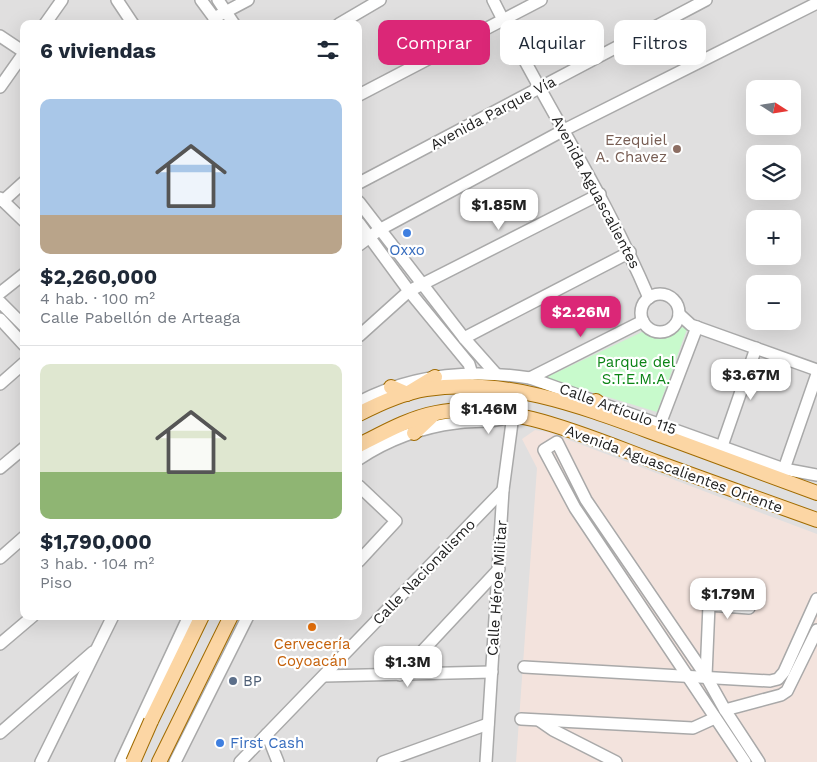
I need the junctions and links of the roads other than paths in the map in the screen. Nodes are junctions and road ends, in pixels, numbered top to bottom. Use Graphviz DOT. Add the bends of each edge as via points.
graph roads {
  1 [pos="62,0"];
  2 [pos="117,0"];
  3 [pos="202,0"];
  4 [pos="218,0"];
  5 [pos="248,0"];
  6 [pos="380,0"];
  7 [pos="493,0"];
  8 [pos="541,0"];
  9 [pos="701,1"];
  10 [pos="817,3"];
  11 [pos="226,12"];
  12 [pos="48,20"];
  13 [pos="130,20"];
  14 [pos="215,20"];
  15 [pos="217,20"];
  16 [pos="231,20"];
  17 [pos="346,20"];
  18 [pos="503,20"];
  19 [pos="500,22"];
  20 [pos="0,36"];
  21 [pos="20,49"];
  22 [pos="20,58"];
  23 [pos="526,65"];
  24 [pos="0,87"];
  25 [pos="539,89"];
  26 [pos="362,93"];
  27 [pos="564,130"];
  28 [pos="362,181"];
  29 [pos="20,185"];
  30 [pos="600,194"];
  31 [pos="1,199"];
  32 [pos="362,206"];
  33 [pos="20,217"];
  34 [pos="362,228"];
  35 [pos="379,230"];
  36 [pos="368,237"];
  37 [pos="362,242"];
  38 [pos="630,252"];
  39 [pos="20,277"];
  40 [pos="422,284"];
  41 [pos="409,291"];
  42 [pos="0,293"];
  43 [pos="649,298"];
  44 [pos="0,302"];
  45 [pos="679,314"];
  46 [pos="0,319"];
  47 [pos="643,321"];
  48 [pos="20,322"];
  49 [pos="673,326"];
  50 [pos="694,326"];
  51 [pos="362,333"];
  52 [pos="464,338"];
  53 [pos="20,340"];
  54 [pos="756,348"];
  55 [pos="20,366"];
  56 [pos="817,370"];
  57 [pos="472,374"];
  58 [pos="496,374"];
  59 [pos="817,374"];
  60 [pos="435,377"];
  61 [pos="530,378"];
  62 [pos="0,384"];
  63 [pos="391,387"];
  64 [pos="407,394"];
  65 [pos="362,401"];
  66 [pos="596,401"];
  67 [pos="362,412"];
  68 [pos="435,413"];
  69 [pos="512,415"];
  70 [pos="618,420"];
  71 [pos="660,424"];
  72 [pos="414,433"];
  73 [pos="362,443"];
  74 [pos="722,446"];
  75 [pos="20,451"];
  76 [pos="362,457"];
  77 [pos="0,468"];
  78 [pos="784,469"];
  79 [pos="817,475"];
  80 [pos="362,489"];
  81 [pos="503,490"];
  82 [pos="817,493"];
  83 [pos="586,500"];
  84 [pos="575,508"];
  85 [pos="817,520"];
  86 [pos="20,540"];
  87 [pos="0,558"];
  88 [pos="362,558"];
  89 [pos="499,569"];
  90 [pos="817,600"];
  91 [pos="749,608"];
  92 [pos="27,620"];
  93 [pos="111,620"];
  94 [pos="187,620"];
  95 [pos="200,620"];
  96 [pos="229,620"];
  97 [pos="246,620"];
  98 [pos="817,630"];
  99 [pos="0,644"];
  100 [pos="98,648"];
  101 [pos="524,667"];
  102 [pos="492,672"];
  103 [pos="400,675"];
  104 [pos="324,676"];
  105 [pos="685,676"];
  106 [pos="706,676"];
  107 [pos="725,710"];
  108 [pos="715,718"];
  109 [pos="521,719"];
  110 [pos="540,720"];
  111 [pos="488,724"];
  112 [pos="0,733"];
  113 [pos="267,734"];
  114 [pos="129,746"];
  115 [pos="174,761"];
  116 [pos="389,761"];
  117 [pos="42,762"];
  118 [pos="121,762"];
  119 [pos="134,762"];
  120 [pos="159,762"];
  121 [pos="240,762"];
  122 [pos="278,762"];
  123 [pos="486,762"];
  124 [pos="616,762"];
  125 [pos="745,762"];
  126 [pos="759,762"];
  1 -- 12 [label="street"];
  2 -- 13 [label="street"];
  3 -- 14 [label="street"];
  4 -- 11 [label="street"];
  5 -- 11 [label="street"];
  6 -- 17 [label="street"];
  7 -- 18 [label="street, Avenida Aguascalientes"];
  8 -- 18 [label="street"];
  9 -- 25 [label="street, Avenida Parque Vía"];
  10 -- 27 [label="street"];
  11 -- 15 [label="street"];
  11 -- 16 [label="street"];
  19 -- 26 [label="street"];
  20 -- 21 [label="street"];
  22 -- 24 [label="street"];
  23 -- 25 [label="street, Avenida Aguascalientes"];
  25 -- 27 [label="street, Avenida Aguascalientes"];
  25 -- 28 [label="street, Avenida Parque Vía"];
  27 -- 30 [label="street, Avenida Aguascalientes"];
  27 -- 35 [label="street"];
  29 -- 31 [label="street"];
  30 -- 38 [label="street, Avenida Aguascalientes"];
  30 -- 40 [label="street"];
  31 -- 33 [label="street"];
  32 -- 35 [label="street"];
  34 -- 36 [label="street"];
  35 -- 36 [label="street"];
  35 -- 40 [label="street"];
  36 -- 37 [label="street"];
  36 -- 41 [label="street"];
  38 -- 43 [label="street, Avenida Aguascalientes"];
  38 -- 52 [label="street"];
  39 -- 42 [label="street"];
  40 -- 41 [label="street"];
  40 -- 52 [label="street"];
  41 -- 51 [label="street"];
  41 -- 57 [label="street" via="469,364"];
  43 -- 45 [label="street" via="659,294 669,296"];
  43 -- 47 [label="street" via="643,306"];
  44 -- 48 [label="street"];
  45 -- 49 [label="street"];
  45 -- 50 [label="street"];
  46 -- 53 [label="street"];
  47 -- 49 [label="street" via="657,331"];
  47 -- 61 [label="street"];
  49 -- 50 [label="street"];
  50 -- 54 [label="street"];
  50 -- 71 [label="street"];
  52 -- 58 [label="street"];
  54 -- 56 [label="street"];
  54 -- 74 [label="street"];
  55 -- 62 [label="street"];
  57 -- 58 [label="street, Calle Artículo 115"];
  57 -- 60 [label="street, Calle Artículo 115"];
  58 -- 61 [label="street, Calle Artículo 115"];
  59 -- 78 [label="street"];
  60 -- 63 [label="street, Calle Artículo 115"];
  60 -- 64 [label="main road"];
  61 -- 66 [label="street, Calle Artículo 115"];
  63 -- 64 [label="main road"];
  63 -- 65 [label="street, Calle Artículo 115"];
  64 -- 67 [label="main road, Avenida Aguascalientes Oriente"];
  64 -- 70 [label="main road, Avenida Aguascalientes Oriente" via="426,389 503,388 538,395"];
  66 -- 70 [label="main road"];
  66 -- 71 [label="street, Calle Artículo 115"];
  68 -- 69 [label="main road, Avenida Aguascalientes Oriente" via="468,410"];
  68 -- 72 [label="main road"];
  68 -- 73 [label="main road, Avenida Aguascalientes Oriente" via="394,427"];
  69 -- 72 [label="street" via="490,422 450,424"];
  69 -- 81 [label="street, Calle Héroe Militar"];
  69 -- 85 [label="main road, Avenida Aguascalientes Oriente" via="579,434"];
  70 -- 82 [label="main road, Avenida Aguascalientes Oriente"];
  71 -- 74 [label="street, Calle Artículo 115"];
  72 -- 76 [label="street"];
  74 -- 78 [label="street, Calle Artículo 115"];
  75 -- 77 [label="street"];
  78 -- 79 [label="street, Calle Artículo 115"];
  80 -- 88 [label="street" via="396,521"];
  81 -- 89 [label="street, Calle Héroe Militar"];
  81 -- 104 [label="street, Calle Nacionalismo"];
  83 -- 84 [label="street"];
  83 -- 84 [label="street" via="557,442 544,450"];
  83 -- 106 [label="street"];
  84 -- 105 [label="street"];
  86 -- 87 [label="street"];
  89 -- 102 [label="street, Calle Héroe Militar"];
  89 -- 103 [label="street"];
  90 -- 106 [label="street" via="784,672 778,678"];
  91 -- 106 [label="street" via="709,605"];
  92 -- 99 [label="street"];
  93 -- 100 [label="street"];
  94 -- 114 [label="street"];
  95 -- 119 [label="main road, bridge"];
  96 -- 120 [label="main road"];
  97 -- 115 [label="street"];
  98 -- 107 [label="street" via="787,691"];
  100 -- 112 [label="street"];
  100 -- 117 [label="street"];
  101 -- 105 [label="street"];
  102 -- 103 [label="street"];
  102 -- 111 [label="street, Calle Héroe Militar"];
  103 -- 104 [label="street"];
  104 -- 113 [label="street, Calle Nacionalismo"];
  105 -- 106 [label="street"];
  105 -- 108 [label="street"];
  106 -- 107 [label="street"];
  107 -- 126 [label="street"];
  108 -- 110 [label="street" via="693,728"];
  108 -- 125 [label="street"];
  109 -- 110 [label="street"];
  110 -- 124 [label="street"];
  111 -- 116 [label="street"];
  111 -- 123 [label="street, Calle Héroe Militar"];
  113 -- 121 [label="street, Calle Nacionalismo"];
  113 -- 122 [label="street"];
  114 -- 118 [label="street"];
  114 -- 119 [label="street" via="128,754"];
}
